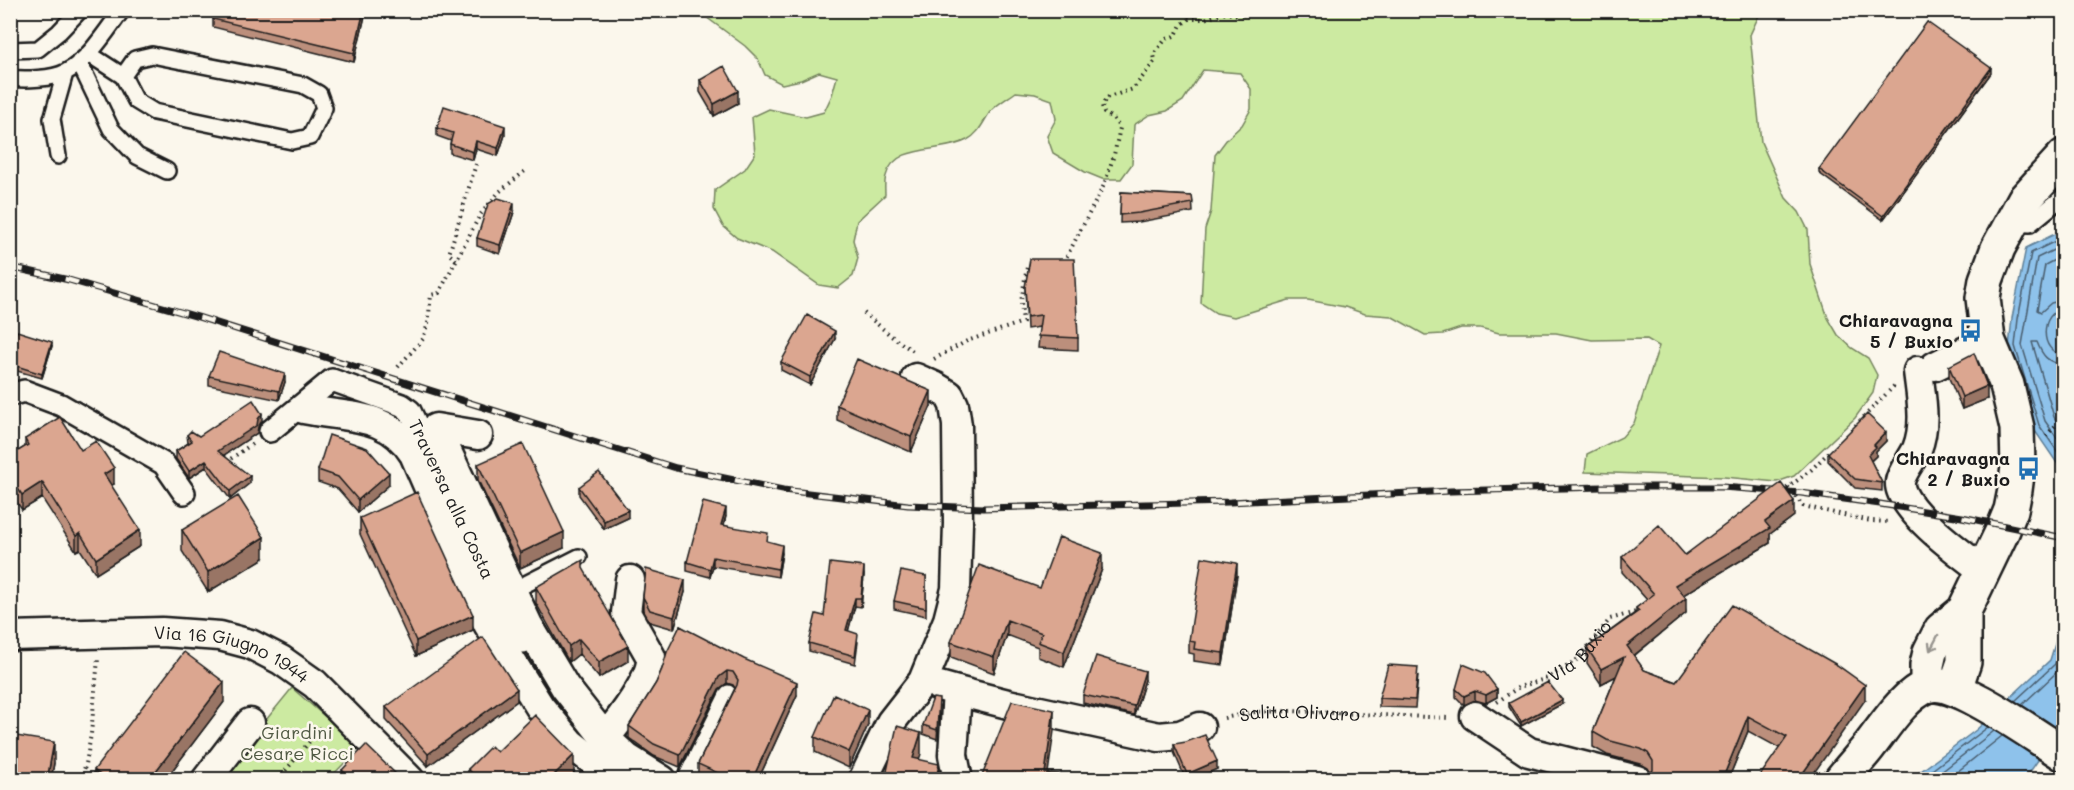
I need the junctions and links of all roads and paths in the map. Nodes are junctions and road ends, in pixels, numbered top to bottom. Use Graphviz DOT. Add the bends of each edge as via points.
graph roads {
  1 [pos="81,10"];
  2 [pos="122,10"];
  3 [pos="1276,10"];
  4 [pos="10,50"];
  5 [pos="84,58"];
  6 [pos="65,73"];
  7 [pos="123,76"];
  8 [pos="10,78"];
  9 [pos="58,156"];
  10 [pos="2064,156"];
  11 [pos="476,164"];
  12 [pos="166,171"];
  13 [pos="525,171"];
  14 [pos="2064,196"];
  15 [pos="2011,223"];
  16 [pos="456,260"];
  17 [pos="1063,265"];
  18 [pos="1035,267"];
  19 [pos="864,313"];
  20 [pos="1988,340"];
  21 [pos="398,367"];
  22 [pos="920,368"];
  23 [pos="1926,369"];
  24 [pos="10,395"];
  25 [pos="949,395"];
  26 [pos="304,409"];
  27 [pos="270,431"];
  28 [pos="478,435"];
  29 [pos="1844,437"];
  30 [pos="1836,445"];
  31 [pos="218,468"];
  32 [pos="1788,487"];
  33 [pos="184,493"];
  34 [pos="1779,494"];
  35 [pos="1929,526"];
  36 [pos="579,557"];
  37 [pos="1984,571"];
  38 [pos="630,580"];
  39 [pos="512,591"];
  40 [pos="1644,604"];
  41 [pos="100,634"];
  42 [pos="10,636"];
  43 [pos="923,681"];
  44 [pos="957,691"];
  45 [pos="1953,692"];
  46 [pos="728,693"];
  47 [pos="338,707"];
  48 [pos="1476,716"];
  49 [pos="250,723"];
  50 [pos="1200,727"];
  51 [pos="605,738"];
  52 [pos="2064,754"];
  53 [pos="80,780"];
  54 [pos="206,780"];
  55 [pos="278,780"];
  56 [pos="410,780"];
  57 [pos="616,780"];
  58 [pos="662,780"];
  59 [pos="685,780"];
  60 [pos="863,780"];
  61 [pos="958,780"];
  62 [pos="1637,780"];
  63 [pos="1840,780"];
  1 -- 4 [label="lane" via="38,49"];
  2 -- 5 [label="lane"];
  3 -- 17 [label="path" via="1189,19 1176,35 1165,40 1154,54 1155,61 1133,88 1106,98 1102,105 1104,113 1119,128 1114,154 1104,185"];
  5 -- 6 [label="lane"];
  5 -- 7 [label="lane"];
  5 -- 12 [label="lane" via="111,129 137,156"];
  6 -- 8 [label="lane"];
  6 -- 9 [label="lane" via="52,119"];
  7 -- 7 [label="lane" via="136,101 154,112 291,141 310,137 324,108 319,93 303,85 152,55 135,59"];
  10 -- 15 [label="street" via="2024,200"];
  11 -- 16 [label="path" via="449,254"];
  13 -- 16 [label="path" via="499,192 480,215"];
  14 -- 15 [label="lane" via="2030,224"];
  15 -- 20 [label="street" via="1986,280 1983,298"];
  16 -- 21 [label="path" via="439,293 431,296 423,339"];
  18 -- 25 [label="path" via="1027,267 1023,322 967,341 928,362"];
  19 -- 22 [label="path" via="895,339"];
  20 -- 23 [label="street"];
  20 -- 37 [label="street" via="2014,408 2018,467 2011,510"];
  22 -- 25 [label="street"];
  23 -- 29 [label="path" via="1901,379"];
  23 -- 35 [label="street" via="1924,423 1918,448 1900,482 1904,499"];
  24 -- 33 [label="street" via="24,391 61,405 164,464"];
  25 -- 43 [label="street" via="957,425 956,589"];
  26 -- 57 [label="street" via="384,424 405,440 488,624 534,698 570,743"];
  27 -- 31 [label="path"];
  27 -- 51 [label="street, Traversa alla Costa" via="332,380 410,411 511,622 554,693 587,730"];
  28 -- 39 [label="street" via="436,428"];
  30 -- 32 [label="path"];
  32 -- 34 [label="path"];
  32 -- 35 [label="path" via="1803,506 1810,508 1872,521"];
  35 -- 37 [label="street"];
  36 -- 39 [label="lane"];
  37 -- 45 [label="street" via="1964,611 1964,662"];
  38 -- 51 [label="street" via="626,613 651,657 652,666 629,707"];
  39 -- 51 [label="street" via="565,687"];
  40 -- 48 [label="path, Via Buxio" via="1636,612 1610,619 1578,659 1548,678 1519,687"];
  41 -- 42 [label="street, Via 16 Giugno 1944"];
  41 -- 47 [label="street, Via 16 Giugno 1944" via="190,633 249,644 315,684"];
  41 -- 53 [label="path" via="91,734"];
  43 -- 44 [label="street"];
  43 -- 60 [label="street" via="891,722"];
  44 -- 50 [label="street" via="1159,737 1180,735"];
  44 -- 61 [label="street" via="953,755"];
  45 -- 52 [label="street"];
  45 -- 63 [label="street" via="1909,698"];
  46 -- 59 [label="lane"];
  47 -- 55 [label="path"];
  47 -- 56 [label="street, Via 16 Giugno 1944"];
  48 -- 50 [label="path, Salita Olivaro" via="1255,711"];
  48 -- 62 [label="street" via="1529,752"];
  49 -- 54 [label="street"];
  51 -- 58 [label="street, Traversa alla Costa" via="627,758"];
}
